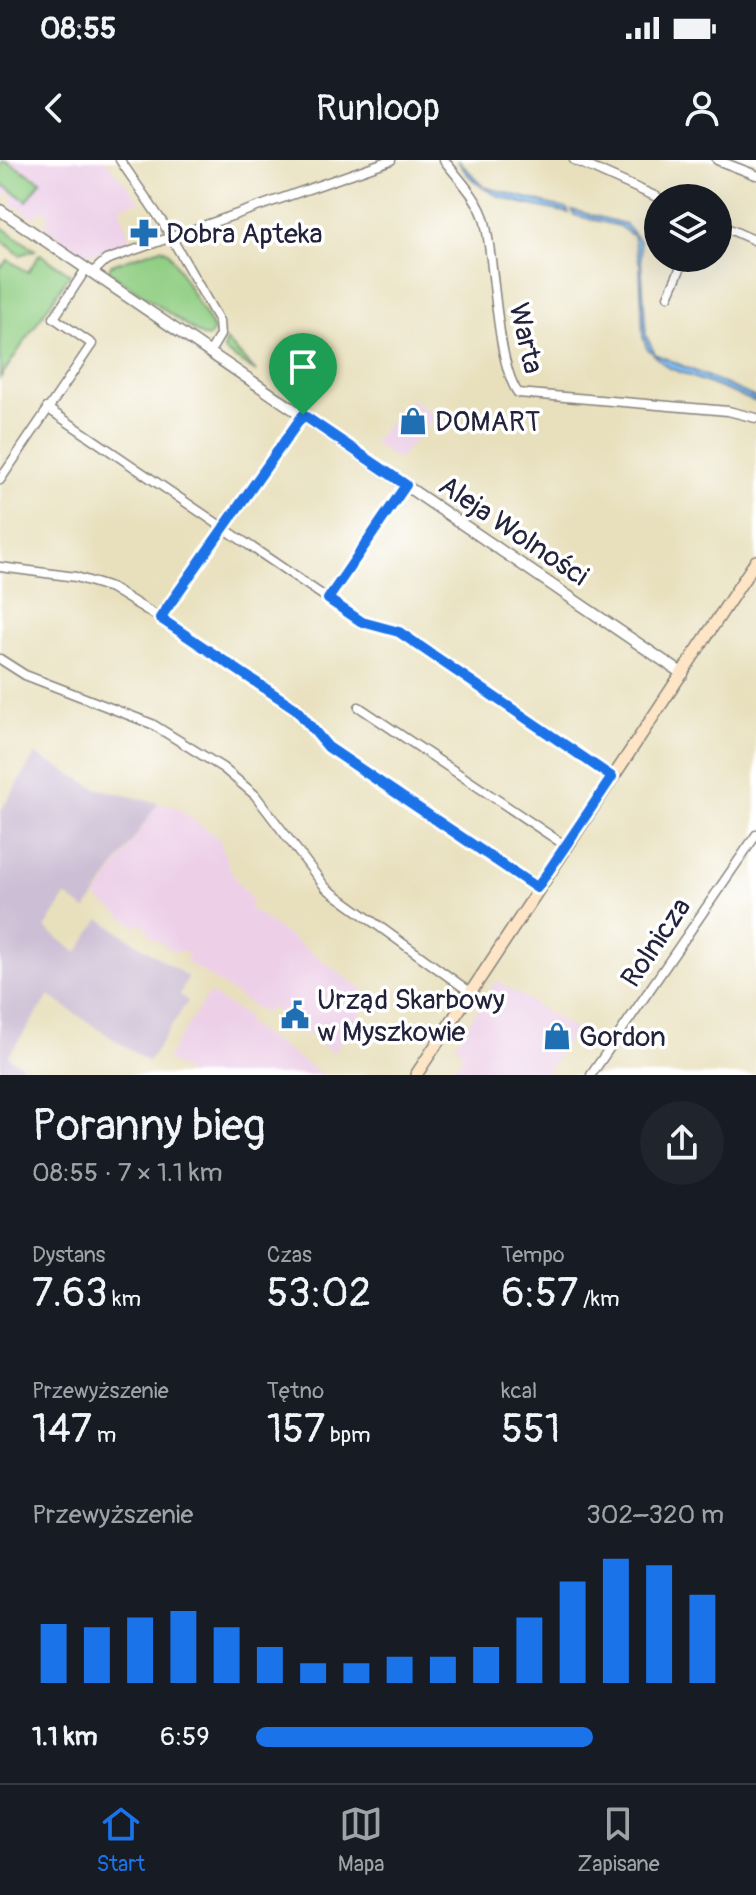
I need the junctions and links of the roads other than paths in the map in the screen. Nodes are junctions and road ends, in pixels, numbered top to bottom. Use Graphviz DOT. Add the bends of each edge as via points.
graph roads {
  1 [pos="120,160"];
  2 [pos="391,160"];
  3 [pos="444,160"];
  4 [pos="574,160"];
  5 [pos="717,160"];
  6 [pos="756,175"];
  7 [pos="644,191"];
  8 [pos="0,210"];
  9 [pos="732,230"];
  10 [pos="171,237"];
  11 [pos="756,241"];
  12 [pos="89,271"];
  13 [pos="679,272"];
  14 [pos="668,296"];
  15 [pos="210,352"];
  16 [pos="47,408"];
  17 [pos="303,415"];
  18 [pos="756,418"];
  19 [pos="0,480"];
  20 [pos="406,485"];
  21 [pos="223,530"];
  22 [pos="756,561"];
  23 [pos="0,567"];
  24 [pos="328,599"];
  25 [pos="160,618"];
  26 [pos="0,659"];
  27 [pos="683,674"];
  28 [pos="359,707"];
  29 [pos="612,777"];
  30 [pos="756,835"];
  31 [pos="566,846"];
  32 [pos="537,888"];
  33 [pos="470,992"];
  34 [pos="416,1075"];
  35 [pos="591,1075"];
  1 -- 10 [label="street"];
  2 -- 10 [label="street"];
  3 -- 18 [label="street, Warta" via="485,221 495,298 518,393 728,411"];
  4 -- 7 [label="street"];
  5 -- 6 [label="street"];
  8 -- 12 [label="street, Aleja Wolności"];
  9 -- 11 [label="street"];
  10 -- 12 [label="street"];
  10 -- 15 [label="street" via="219,321 220,335"];
  12 -- 15 [label="street, Aleja Wolności"];
  12 -- 16 [label="street" via="54,318 92,344"];
  13 -- 14 [label="street"];
  15 -- 17 [label="street, Aleja Wolności"];
  16 -- 19 [label="street"];
  16 -- 21 [label="street"];
  17 -- 20 [label="street, Aleja Wolności"];
  17 -- 21 [label="street"];
  20 -- 24 [label="street"];
  20 -- 27 [label="street, Aleja Wolności"];
  21 -- 24 [label="street"];
  21 -- 25 [label="street"];
  22 -- 27 [label="main road"];
  23 -- 25 [label="street" via="76,577 111,588"];
  24 -- 29 [label="street" via="362,622 399,632"];
  25 -- 32 [label="street" via="296,709 328,747"];
  26 -- 33 [label="street" via="25,675 152,724 223,768 255,795 326,888"];
  27 -- 29 [label="main road"];
  28 -- 31 [label="street"];
  29 -- 31 [label="main road"];
  30 -- 35 [label="street, Rolnicza"];
  31 -- 32 [label="main road"];
  32 -- 33 [label="main road"];
  33 -- 34 [label="main road"];
}
